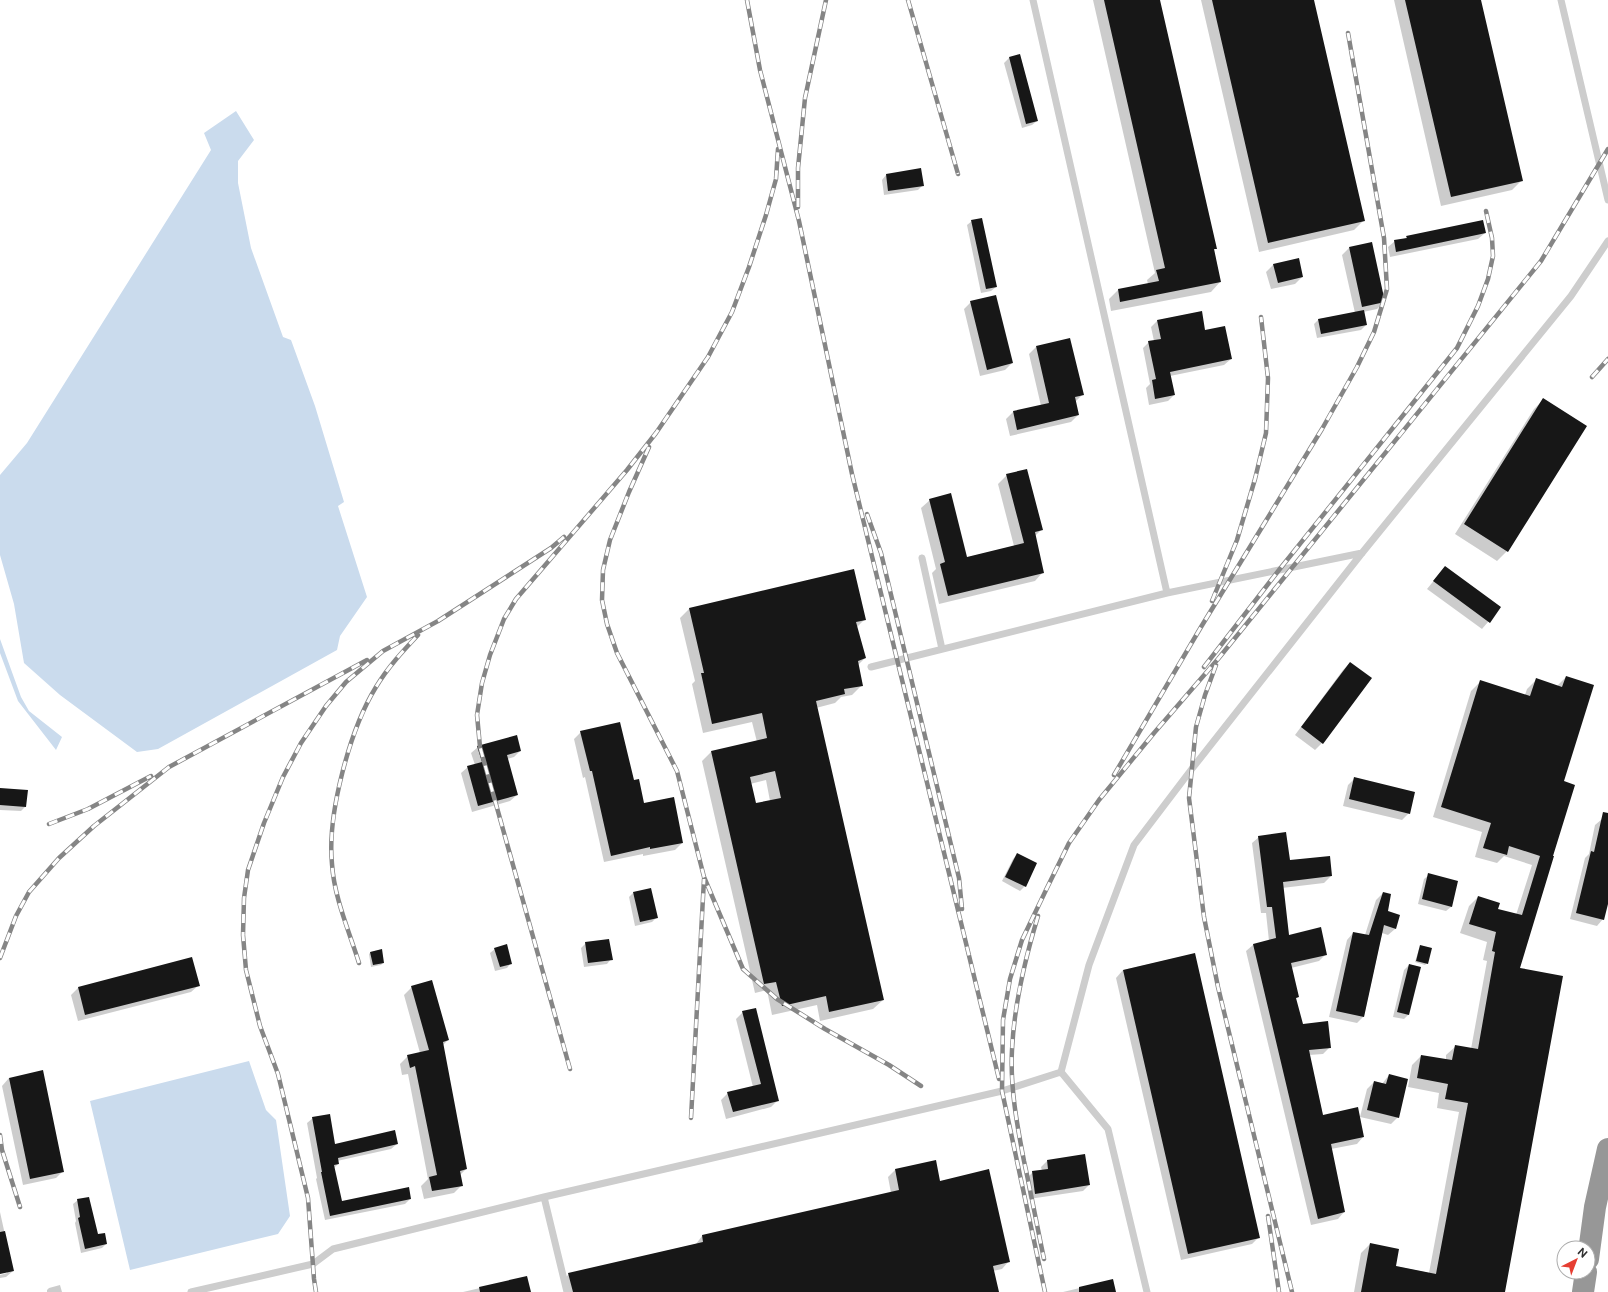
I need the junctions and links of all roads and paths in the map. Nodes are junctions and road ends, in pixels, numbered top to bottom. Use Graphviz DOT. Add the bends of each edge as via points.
graph roads {
  1 [pos="1033,0"];
  2 [pos="1561,0"];
  3 [pos="1608,200"];
  4 [pos="1608,241"];
  5 [pos="1362,553"];
  6 [pos="922,558"];
  7 [pos="1168,593"];
  8 [pos="942,649"];
  9 [pos="871,667"];
  10 [pos="1061,1072"];
  11 [pos="1608,1149"];
  12 [pos="544,1197"];
  13 [pos="1591,1240"];
  14 [pos="1585,1280"];
  15 [pos="191,1292"];
  16 [pos="567,1292"];
  17 [pos="1147,1292"];
  18 [pos="1583,1292"];
  1 -- 7 [label="lane"];
  2 -- 3 [label="lane"];
  4 -- 5 [label="lane" via="1571,296"];
  5 -- 7 [label="lane"];
  5 -- 10 [label="lane" via="1134,845 1089,965"];
  6 -- 8 [label="lane"];
  7 -- 8 [label="lane"];
  8 -- 9 [label="lane"];
  10 -- 12 [label="lane" via="1002,1091"];
  10 -- 17 [label="lane" via="1108,1129"];
  11 -- 13 [label="highway"];
  12 -- 15 [label="lane" via="333,1249 313,1264"];
  12 -- 16 [label="lane"];
  14 -- 18 [label="highway"];
}
